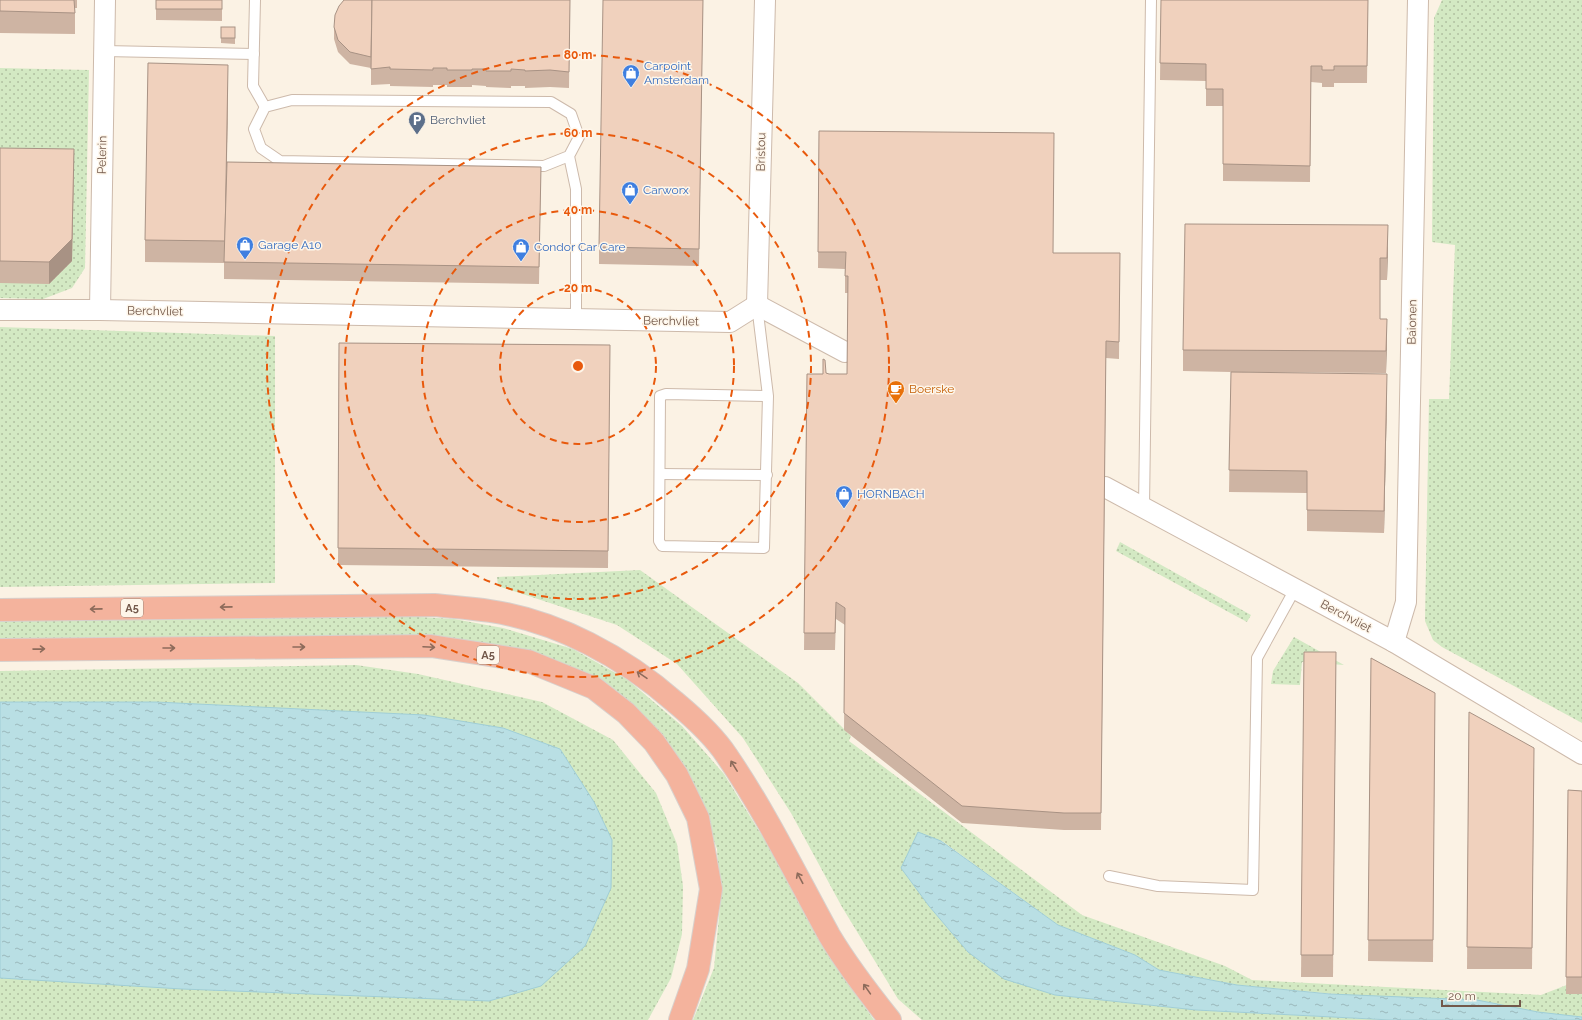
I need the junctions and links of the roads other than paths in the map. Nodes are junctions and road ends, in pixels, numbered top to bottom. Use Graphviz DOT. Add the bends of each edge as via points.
graph roads {
  1 [pos="105,0"];
  2 [pos="256,0"];
  3 [pos="765,0"];
  4 [pos="1151,0"];
  5 [pos="1418,0"];
  6 [pos="104,51"];
  7 [pos="254,54"];
  8 [pos="265,107"];
  9 [pos="569,156"];
  10 [pos="757,305"];
  11 [pos="0,310"];
  12 [pos="100,310"];
  13 [pos="576,320"];
  14 [pos="845,352"];
  15 [pos="768,396"];
  16 [pos="660,474"];
  17 [pos="767,475"];
  18 [pos="1105,487"];
  19 [pos="1144,507"];
  20 [pos="1295,589"];
  21 [pos="0,610"];
  22 [pos="1394,642"];
  23 [pos="0,650"];
  24 [pos="1582,754"];
  25 [pos="1109,876"];
  26 [pos="680,1020"];
  27 [pos="890,1020"];
  1 -- 6 [label="street, Pelerin"];
  2 -- 7 [label="lane"];
  3 -- 10 [label="street, Bristou"];
  4 -- 19 [label="lane"];
  5 -- 22 [label="street, Baionen" via="1406,602"];
  6 -- 7 [label="lane"];
  6 -- 12 [label="street, Pelerin"];
  7 -- 8 [label="lane" via="253,86"];
  8 -- 9 [label="lane" via="292,100 551,102 571,114 579,137"];
  8 -- 9 [label="lane" via="254,129 261,148 280,161 544,166"];
  9 -- 13 [label="lane" via="576,189"];
  10 -- 13 [label="street, Berchvliet" via="730,322"];
  10 -- 14 [label="street"];
  10 -- 15 [label="lane"];
  11 -- 12 [label="street, Berchvliet"];
  12 -- 13 [label="street, Berchvliet"];
  15 -- 16 [label="lane" via="660,396"];
  15 -- 17 [label="lane"];
  16 -- 17 [label="lane"];
  16 -- 17 [label="lane" via="659,541 662,546 764,548"];
  18 -- 19 [label="street, Berchvliet"];
  19 -- 20 [label="street, Berchvliet"];
  20 -- 22 [label="street, Berchvliet"];
  20 -- 25 [label="lane" via="1257,658 1253,890 1158,886"];
  27 -- 21 [label="highway, A5, one-way" via="830,936 782,845 726,754 690,714 653,682 620,659 585,642 538,623 491,611 434,605"];
  22 -- 24 [label="street, Berchvliet"];
  23 -- 26 [label="highway, A5, one-way" via="431,646 528,662 594,688 626,712 654,742 677,775 698,818 711,889 698,970"];
}
